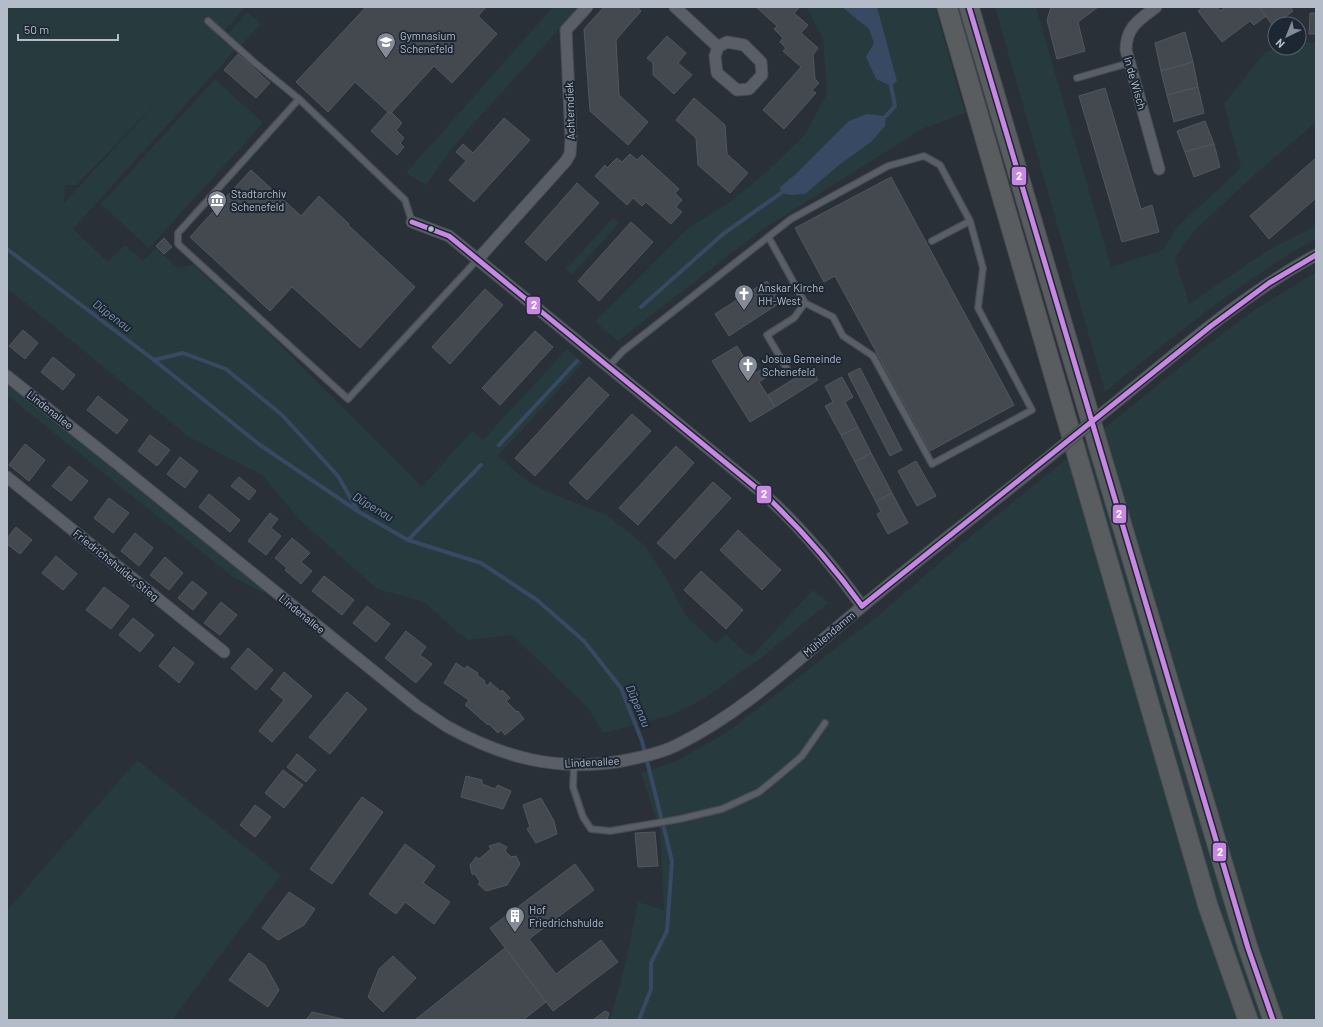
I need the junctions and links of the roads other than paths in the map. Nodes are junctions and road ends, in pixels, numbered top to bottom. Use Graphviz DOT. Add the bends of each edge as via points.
graph roads {
  1 [pos="586,7"];
  2 [pos="675,7"];
  3 [pos="947,7"];
  4 [pos="969,7"];
  5 [pos="1156,7"];
  6 [pos="208,21"];
  7 [pos="718,47"];
  8 [pos="1129,63"];
  9 [pos="1077,78"];
  10 [pos="299,99"];
  11 [pos="1159,169"];
  12 [pos="970,221"];
  13 [pos="412,222"];
  14 [pos="769,238"];
  15 [pos="932,242"];
  16 [pos="1316,255"];
  17 [pos="478,259"];
  18 [pos="805,303"];
  19 [pos="608,367"];
  20 [pos="787,369"];
  21 [pos="7,376"];
  22 [pos="7,477"];
  23 [pos="862,606"];
  24 [pos="224,652"];
  25 [pos="825,723"];
  26 [pos="634,759"];
  27 [pos="574,765"];
  28 [pos="1248,1020"];
  29 [pos="1273,1020"];
  1 -- 17 [label="street, Achterndiek" via="566,30 570,154"];
  2 -- 7 [label="street"];
  3 -- 28 [label="highway" via="1208,906"];
  4 -- 29 [label="highway" via="1248,948"];
  5 -- 8 [label="street, In de Wisch" via="1136,22 1129,31 1126,41"];
  6 -- 10 [label="lane"];
  7 -- 7 [label="street" via="727,42 744,45 761,62 762,75 749,89 737,90 717,73 715,56"];
  8 -- 9 [label="lane"];
  8 -- 11 [label="street, In de Wisch"];
  10 -- 13 [label="lane" via="405,200"];
  10 -- 17 [label="lane" via="178,233 178,244 348,399"];
  12 -- 14 [label="lane" via="940,164 924,156 888,166 791,219"];
  12 -- 15 [label="lane"];
  12 -- 18 [label="lane" via="983,268 978,308 1032,410 932,464 873,356 843,336 833,317"];
  13 -- 17 [label="street" via="450,236"];
  14 -- 18 [label="lane"];
  14 -- 19 [label="lane" via="623,351"];
  16 -- 23 [label="street, Mühlendamm, bridge" via="1245,300 1197,337"];
  17 -- 19 [label="street"];
  18 -- 20 [label="lane" via="794,318 767,335"];
  19 -- 23 [label="street" via="754,485 793,520"];
  21 -- 27 [label="street, Lindenallee" via="400,693 441,723 499,751 518,757"];
  22 -- 24 [label="street, Friedrichshulder Stieg"];
  23 -- 26 [label="street, Mühlendamm" via="738,708 673,747"];
  25 -- 27 [label="lane" via="802,756 759,792 722,809 610,831 591,829 583,817 573,787"];
  26 -- 27 [label="street, Lindenallee"];
}
